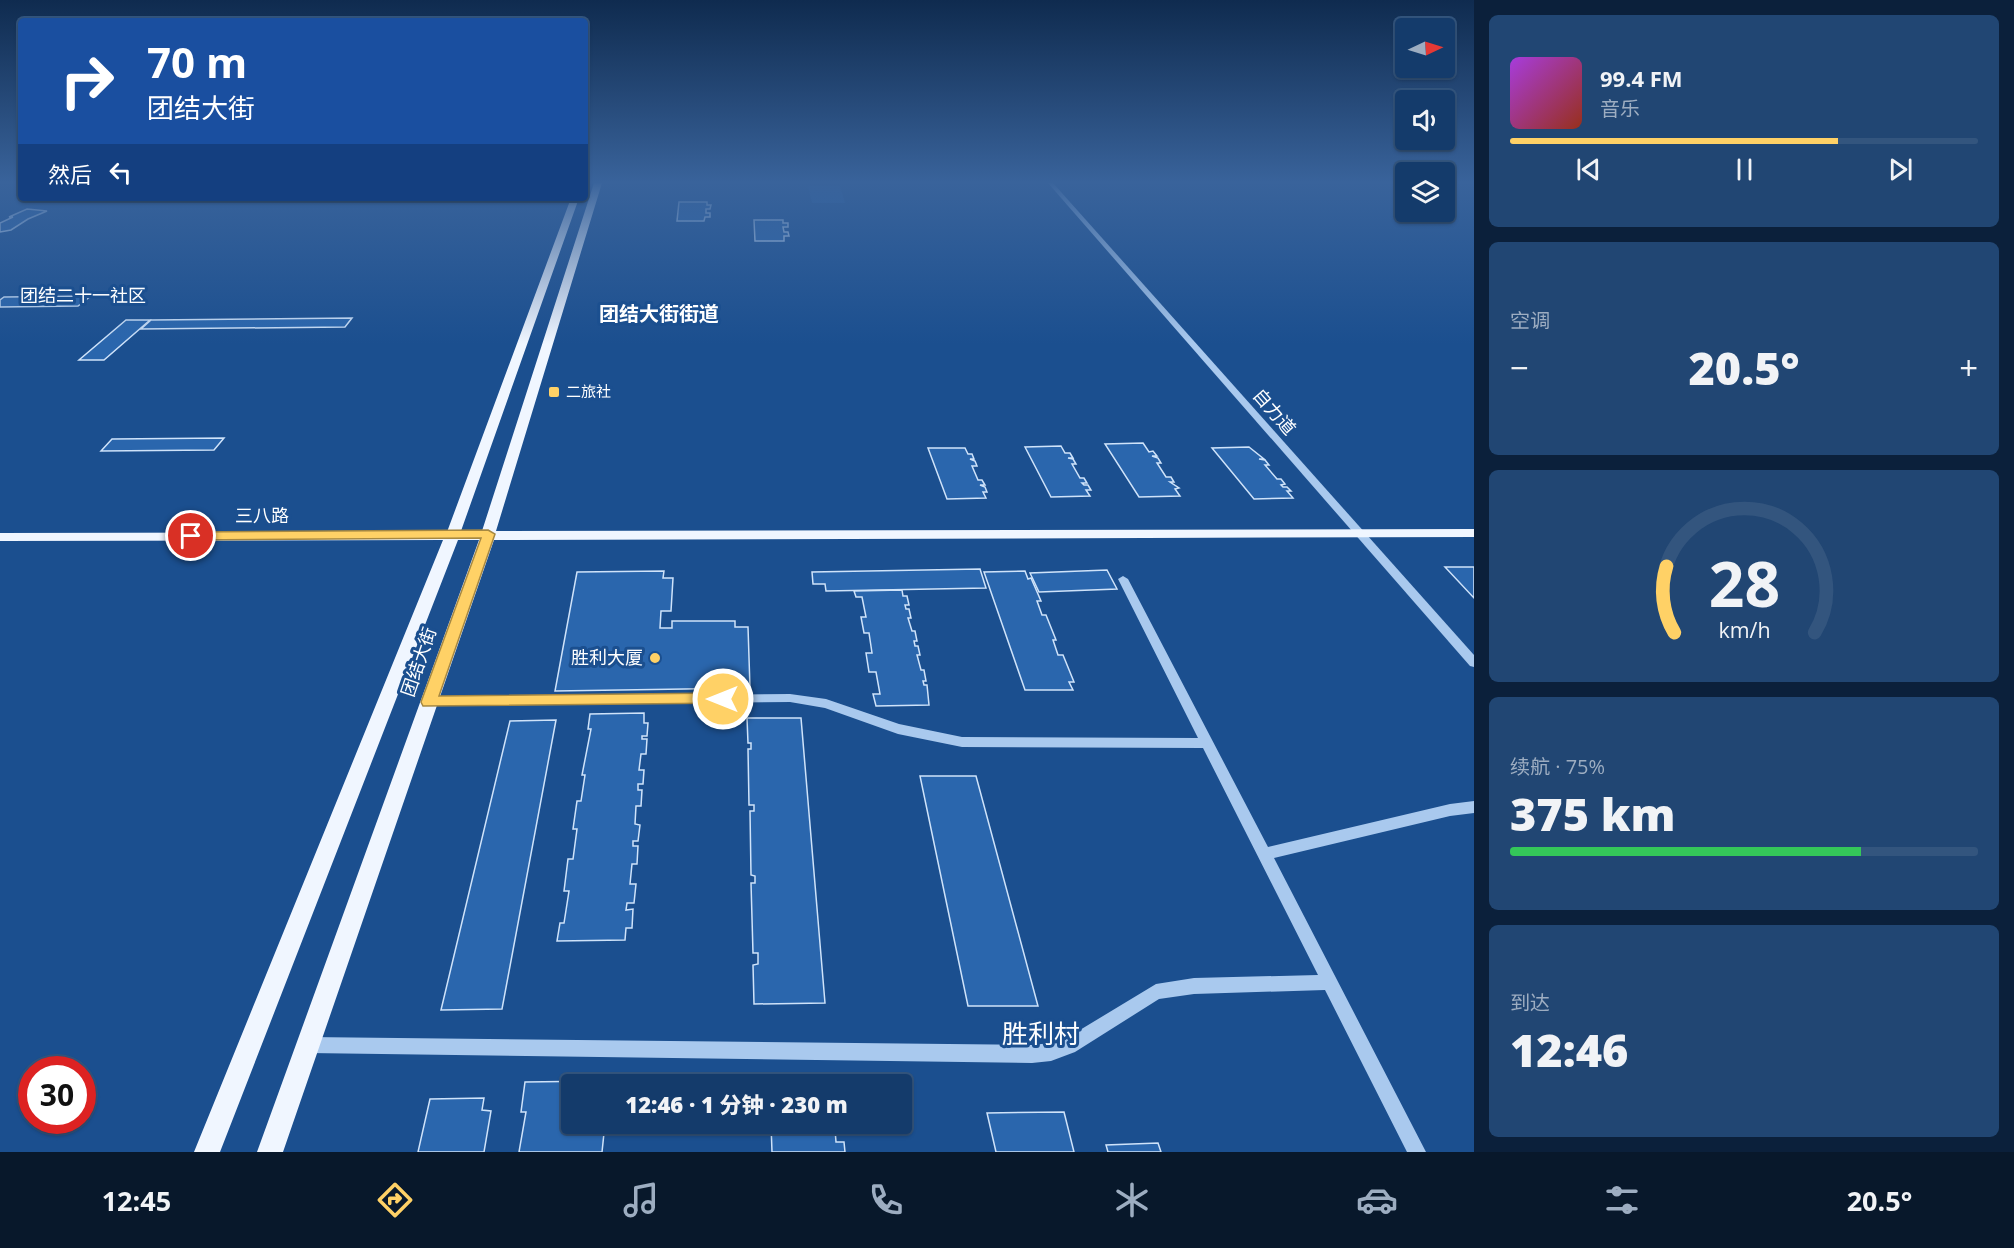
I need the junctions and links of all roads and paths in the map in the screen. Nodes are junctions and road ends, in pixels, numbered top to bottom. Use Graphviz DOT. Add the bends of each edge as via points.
graph roads {
  1 [pos="561,237"];
  2 [pos="581,237"];
  3 [pos="1097,237"];
  4 [pos="1474,533"];
  5 [pos="453,534"];
  6 [pos="488,534"];
  7 [pos="1360,534"];
  8 [pos="0,537"];
  9 [pos="1123,579"];
  10 [pos="1474,663"];
  11 [pos="429,702"];
  12 [pos="1208,743"];
  13 [pos="1474,807"];
  14 [pos="1264,854"];
  15 [pos="1330,982"];
  16 [pos="308,1045"];
  17 [pos="207,1152"];
  18 [pos="270,1152"];
  19 [pos="1417,1152"];
  1 -- 5 [label="main road, 团结大街"];
  2 -- 6 [label="main road, 团结大街"];
  3 -- 7 [label="street, 自力道"];
  4 -- 7 [label="main road, 三八路"];
  5 -- 6 [label="main road, 三八路"];
  5 -- 8 [label="main road, 三八路"];
  5 -- 17 [label="main road, 团结大街"];
  6 -- 7 [label="main road, 三八路"];
  6 -- 11 [label="main road, 团结大街"];
  7 -- 10 [label="street, 自力道"];
  9 -- 12 [label="street"];
  11 -- 12 [label="street" via="790,698 826,704 898,729 962,742"];
  11 -- 16 [label="main road, 团结大街"];
  12 -- 14 [label="street"];
  13 -- 14 [label="street"];
  14 -- 15 [label="street"];
  15 -- 16 [label="street" via="1194,986 1156,992 1069,1046 1032,1054"];
  15 -- 19 [label="street"];
  16 -- 18 [label="main road, 团结大街"];
}
